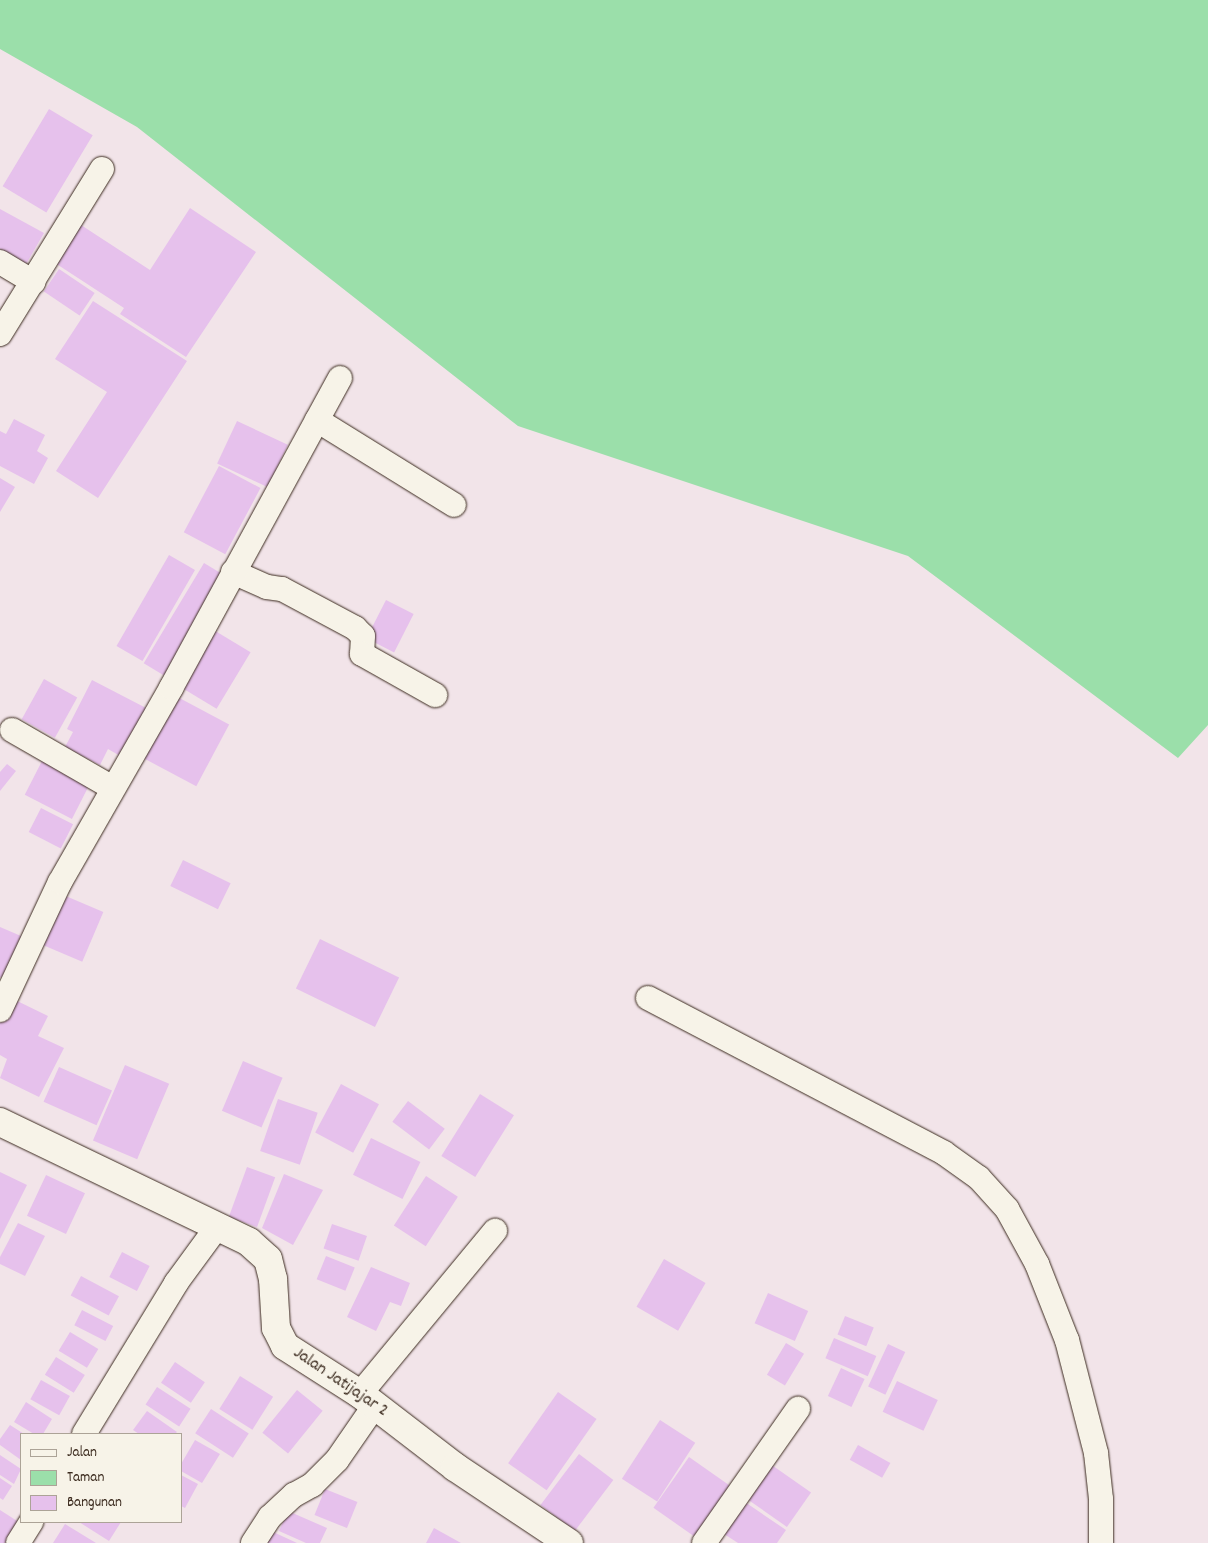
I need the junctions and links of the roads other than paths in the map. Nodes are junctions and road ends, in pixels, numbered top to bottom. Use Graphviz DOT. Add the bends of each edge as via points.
graph roads {
  1 [pos="102,169"];
  2 [pos="0,262"];
  3 [pos="33,282"];
  4 [pos="0,334"];
  5 [pos="340,378"];
  6 [pos="316,420"];
  7 [pos="454,505"];
  8 [pos="233,572"];
  9 [pos="435,695"];
  10 [pos="12,730"];
  11 [pos="111,787"];
  12 [pos="648,998"];
  13 [pos="0,1010"];
  14 [pos="0,1122"];
  15 [pos="217,1227"];
  16 [pos="495,1231"];
  17 [pos="368,1399"];
  18 [pos="798,1409"];
  19 [pos="85,1433"];
  20 [pos="30,1523"];
  21 [pos="18,1543"];
  22 [pos="253,1543"];
  23 [pos="569,1543"];
  24 [pos="704,1543"];
  25 [pos="1100,1543"];
  1 -- 3 [label="street"];
  2 -- 3 [label="street"];
  3 -- 4 [label="street"];
  5 -- 6 [label="street"];
  6 -- 7 [label="street"];
  6 -- 8 [label="street"];
  8 -- 9 [label="street" via="267,587 282,589 355,628 363,636 362,654"];
  8 -- 11 [label="street" via="171,688"];
  10 -- 11 [label="street"];
  11 -- 13 [label="street" via="60,882"];
  12 -- 25 [label="street" via="944,1153 979,1178 1007,1210 1036,1264 1067,1340 1096,1453 1101,1499"];
  14 -- 15 [label="street, Jalan Jatijajar 2"];
  15 -- 17 [label="street, Jalan Jatijajar 2" via="249,1242 268,1259 273,1279 276,1328 285,1346"];
  15 -- 19 [label="street" via="176,1283"];
  16 -- 17 [label="street"];
  17 -- 22 [label="street" via="337,1460 312,1485 294,1495 270,1516"];
  17 -- 23 [label="street, Jalan Jatijajar 2" via="455,1467"];
  18 -- 24 [label="street"];
  20 -- 21 [label="street"];
}
